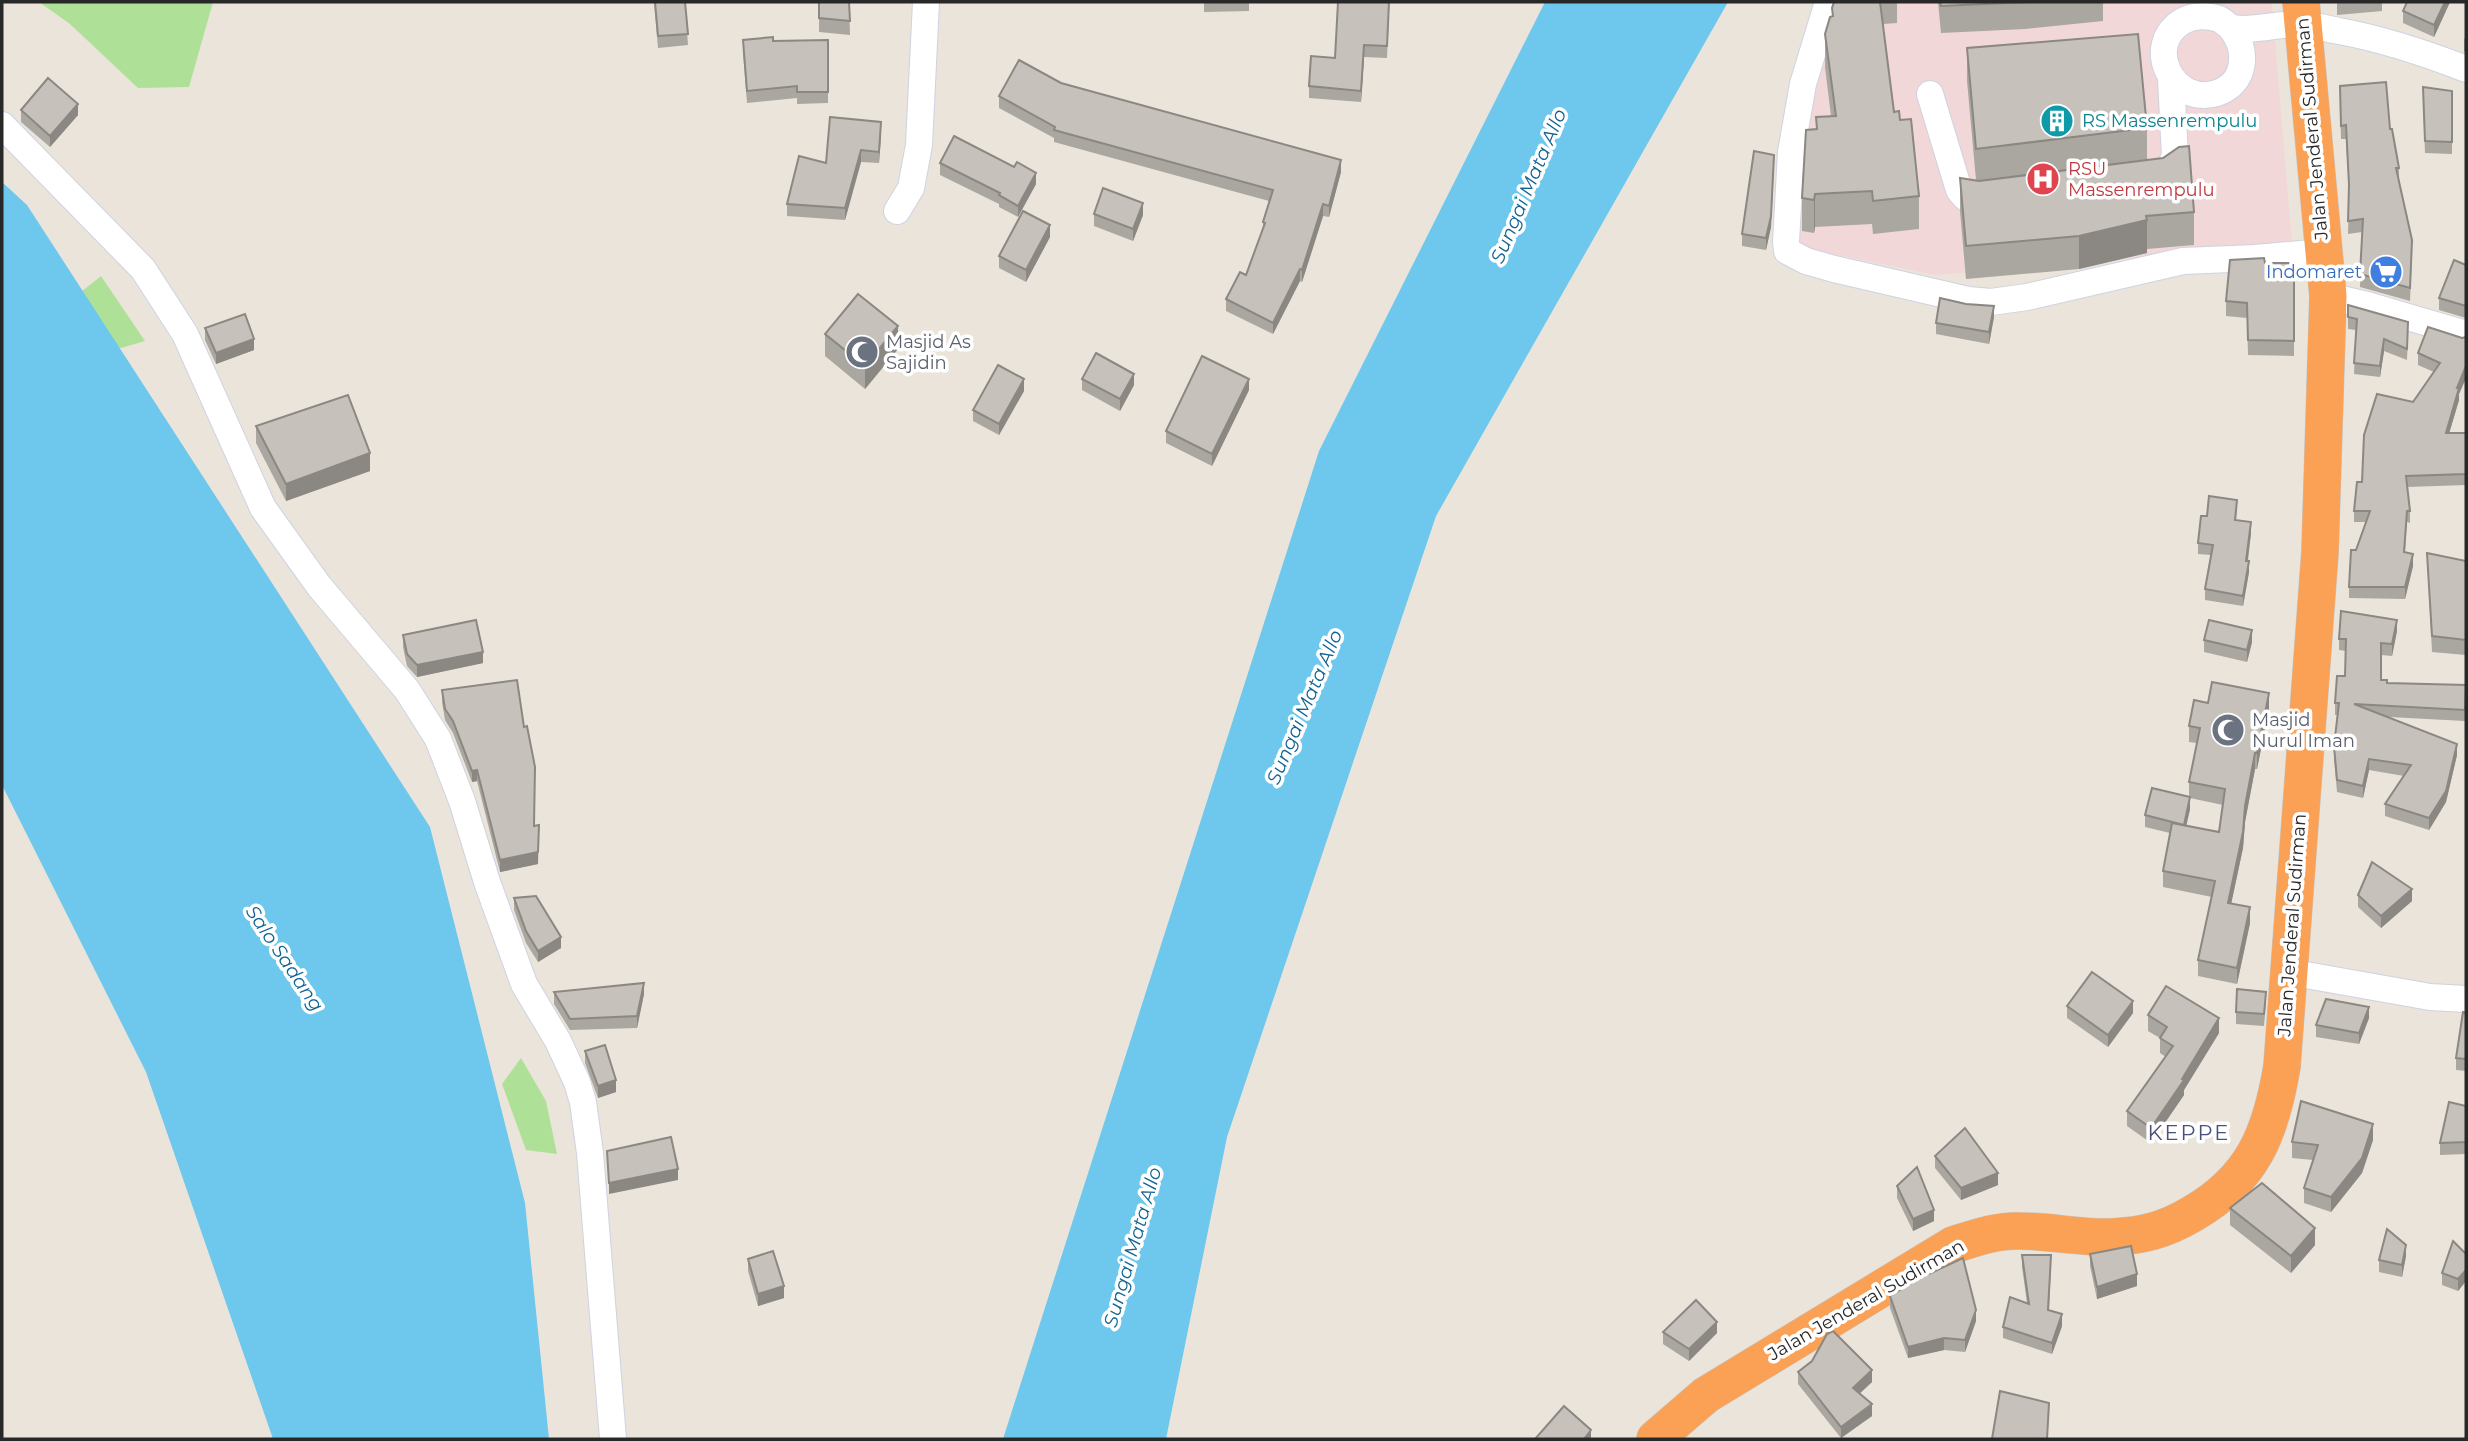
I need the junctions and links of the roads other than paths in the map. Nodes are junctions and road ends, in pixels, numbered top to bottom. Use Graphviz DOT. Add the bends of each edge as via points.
graph roads {
  1 [pos="926,2"];
  2 [pos="1828,2"];
  3 [pos="2309,20"];
  4 [pos="2231,28"];
  5 [pos="2466,69"];
  6 [pos="2171,79"];
  7 [pos="1930,94"];
  8 [pos="2,125"];
  9 [pos="2135,179"];
  10 [pos="2016,193"];
  11 [pos="897,211"];
  12 [pos="2322,252"];
  13 [pos="2328,296"];
  14 [pos="2466,334"];
  15 [pos="2289,972"];
  16 [pos="2466,999"];
  17 [pos="613,1439"];
  18 [pos="1655,1439"];
  1 -- 11 [label="street" via="919,145 911,188"];
  2 -- 12 [label="street" via="1803,84 1791,152 1786,242 1787,251 1795,256 1937,293 1991,302 2183,261"];
  3 -- 4 [label="street"];
  3 -- 5 [label="street"];
  3 -- 12 [label="highway, Jalan Jenderal Sudirman"];
  4 -- 6 [label="street" via="2208,16 2183,21 2166,41 2163,54"];
  4 -- 6 [label="street" via="2243,51 2238,76 2230,86 2206,96 2192,94"];
  6 -- 9 [label="street" via="2175,156 2161,176"];
  7 -- 10 [label="street" via="1965,197"];
  8 -- 17 [label="street" via="143,269 185,334 262,508 319,586 407,690 438,739 524,984 558,1041 583,1102"];
  12 -- 13 [label="highway, Jalan Jenderal Sudirman"];
  13 -- 14 [label="street"];
  13 -- 15 [label="highway, Jalan Jenderal Sudirman" via="2320,552"];
  15 -- 16 [label="street"];
  15 -- 18 [label="highway, Jalan Jenderal Sudirman" via="2276,1104 2252,1161 2213,1202 2155,1233 2108,1237 2018,1230 1953,1245 1706,1395"];
}
